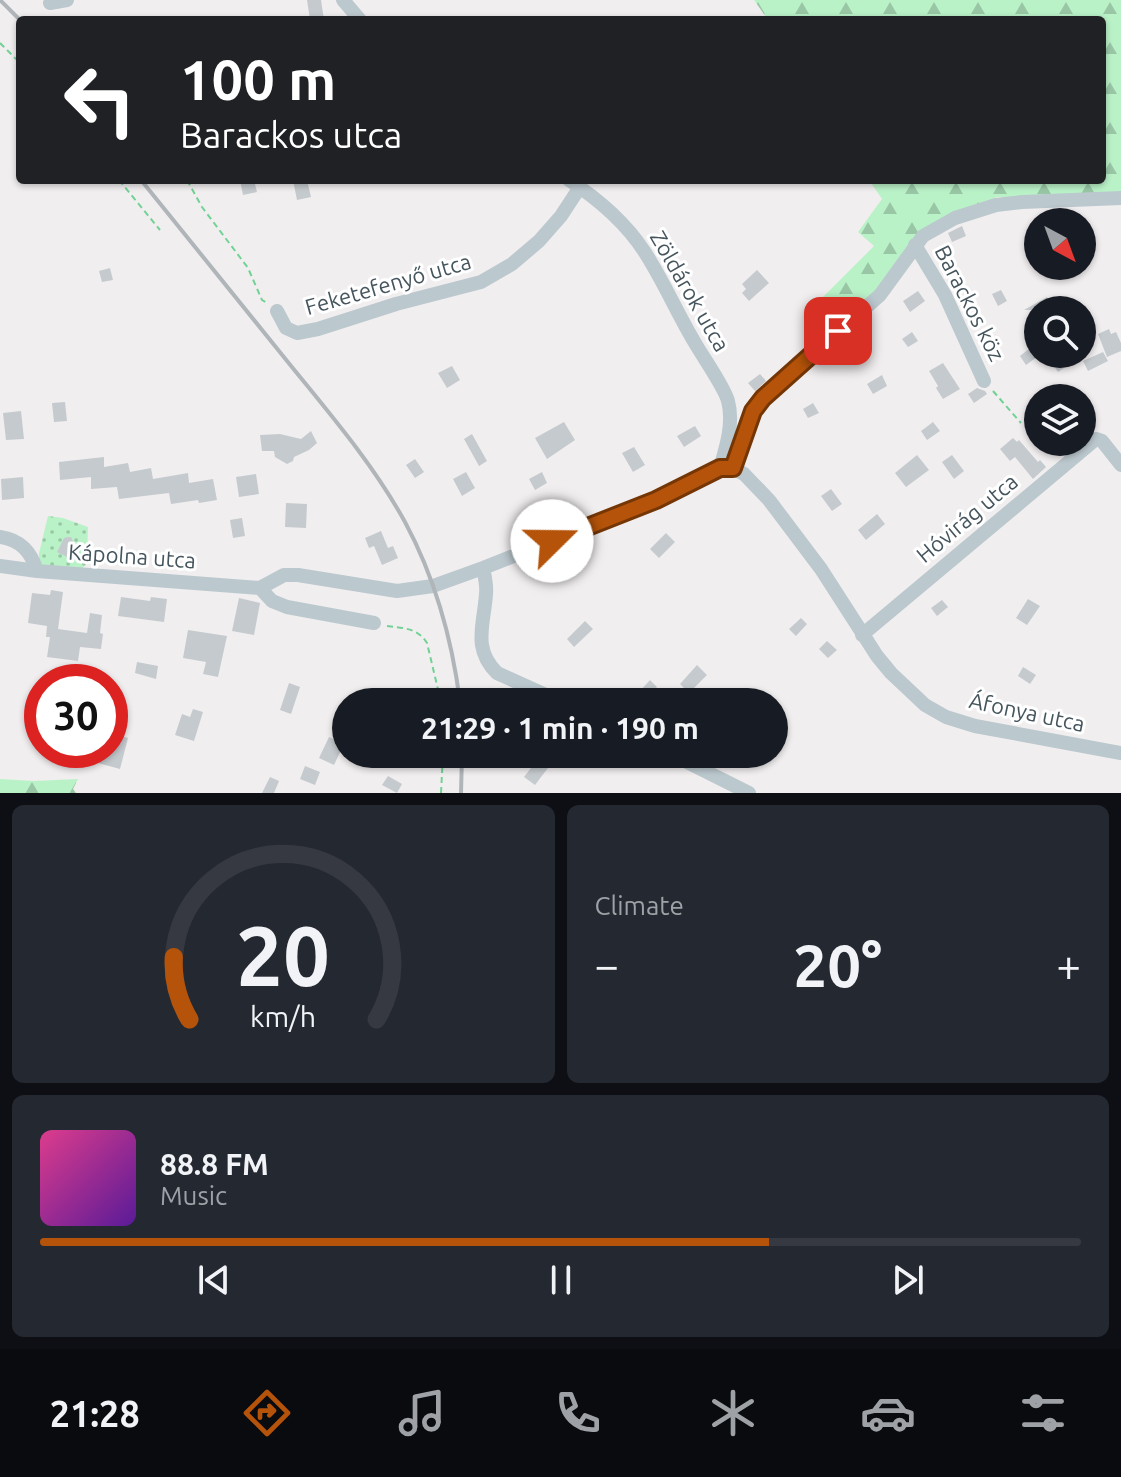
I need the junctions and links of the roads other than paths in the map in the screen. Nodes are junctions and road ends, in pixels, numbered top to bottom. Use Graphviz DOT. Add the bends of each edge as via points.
graph roads {
  1 [pos="67,0"];
  2 [pos="343,0"];
  3 [pos="50,3"];
  4 [pos="357,16"];
  5 [pos="574,184"];
  6 [pos="1121,198"];
  7 [pos="915,245"];
  8 [pos="277,311"];
  9 [pos="984,381"];
  10 [pos="1121,465"];
  11 [pos="726,468"];
  12 [pos="0,537"];
  13 [pos="0,566"];
  14 [pos="483,568"];
  15 [pos="37,571"];
  16 [pos="260,588"];
  17 [pos="374,623"];
  18 [pos="862,635"];
  19 [pos="530,688"];
  20 [pos="1121,753"];
  21 [pos="699,768"];
  22 [pos="749,793"];
  1 -- 3 [label="street"];
  2 -- 4 [label="street"];
  5 -- 8 [label="street, Feketefenyő utca" via="561,216 539,241 481,282 297,333 286,328"];
  5 -- 11 [label="street, Zöldárok utca" via="634,237 728,399"];
  6 -- 7 [label="street" via="996,205 955,218"];
  7 -- 9 [label="street, Barackos köz" via="945,295"];
  7 -- 11 [label="street" via="880,295 763,398"];
  10 -- 18 [label="street, Hóvirág utca" via="1096,439"];
  11 -- 14 [label="street"];
  11 -- 18 [label="street, Áfonya utca" via="744,474 762,492"];
  12 -- 15 [label="street" via="22,545"];
  13 -- 15 [label="street, Kápolna utca"];
  14 -- 16 [label="street, Kápolna utca" via="433,586 397,591 298,575 284,575"];
  14 -- 19 [label="street" via="483,652 497,673"];
  15 -- 16 [label="street, Kápolna utca"];
  16 -- 17 [label="street, Kápolna utca" via="287,607"];
  18 -- 20 [label="street, Áfonya utca" via="905,687 946,717"];
  21 -- 22 [label="street"];
}
